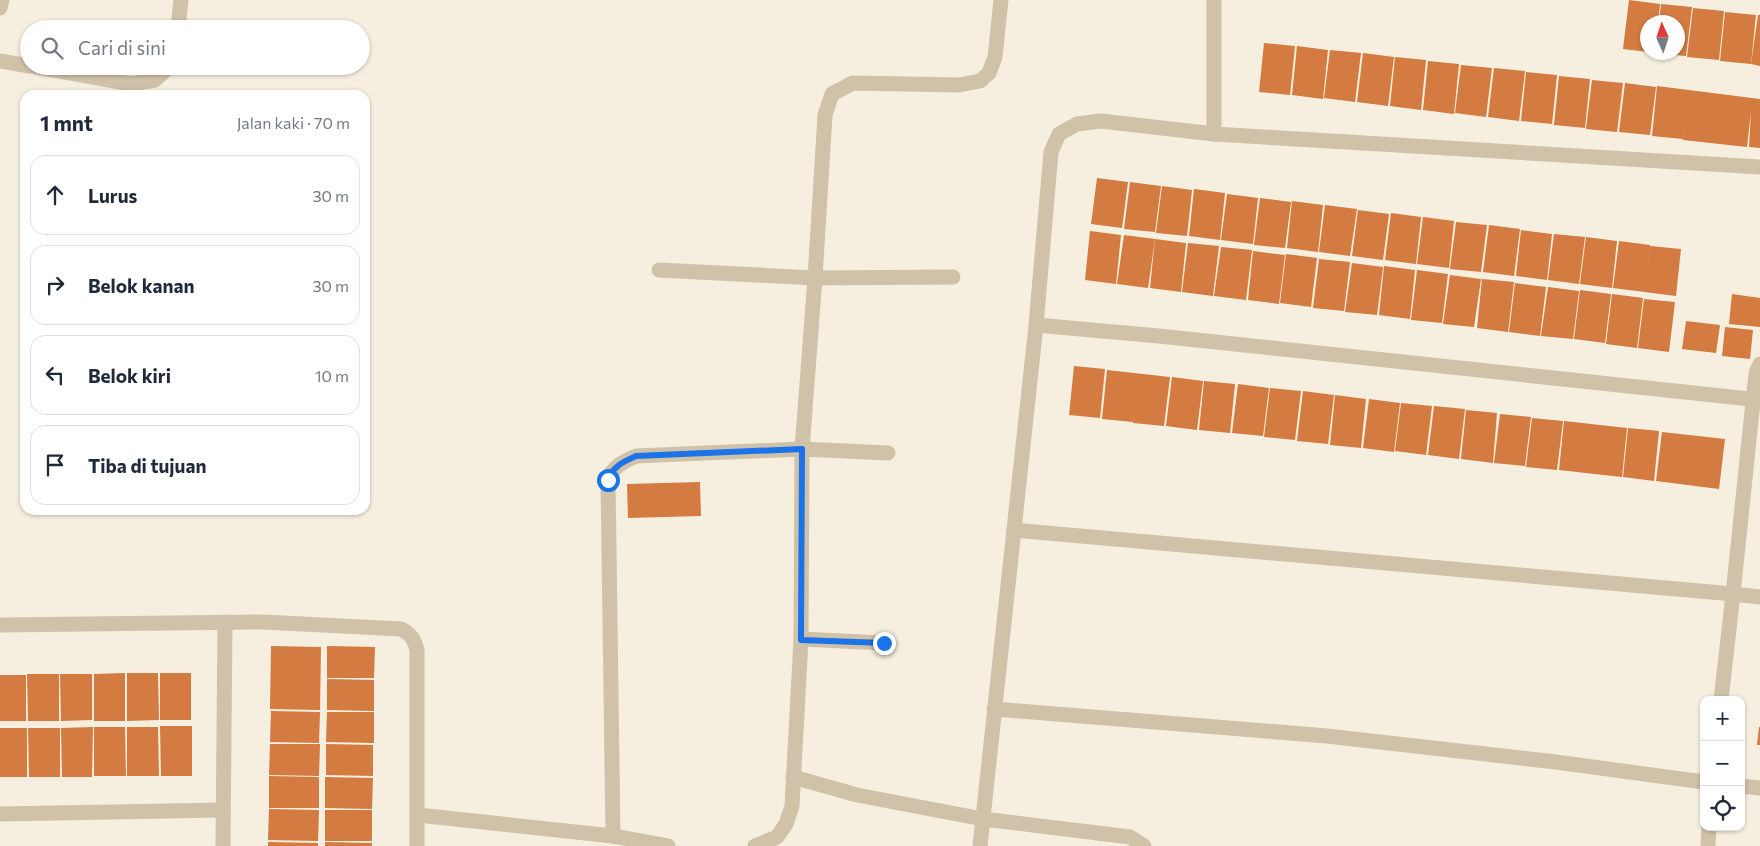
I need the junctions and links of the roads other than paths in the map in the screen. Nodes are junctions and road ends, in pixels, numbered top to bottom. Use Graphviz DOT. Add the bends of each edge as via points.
graph roads {
  1 [pos="2,0"];
  2 [pos="181,0"];
  3 [pos="1001,0"];
  4 [pos="1214,0"];
  5 [pos="0,8"];
  6 [pos="179,20"];
  7 [pos="0,61"];
  8 [pos="20,64"];
  9 [pos="80,75"];
  10 [pos="160,75"];
  11 [pos="1214,134"];
  12 [pos="1760,168"];
  13 [pos="659,270"];
  14 [pos="953,277"];
  15 [pos="815,278"];
  16 [pos="1036,325"];
  17 [pos="1760,364"];
  18 [pos="1756,400"];
  19 [pos="802,449"];
  20 [pos="888,453"];
  21 [pos="1014,530"];
  22 [pos="1733,594"];
  23 [pos="1760,597"];
  24 [pos="225,622"];
  25 [pos="0,625"];
  26 [pos="801,640"];
  27 [pos="884,643"];
  28 [pos="1721,696"];
  29 [pos="994,709"];
  30 [pos="794,777"];
  31 [pos="1700,781"];
  32 [pos="1745,786"];
  33 [pos="1760,788"];
  34 [pos="223,810"];
  35 [pos="0,814"];
  36 [pos="418,815"];
  37 [pos="983,819"];
  38 [pos="1709,831"];
  39 [pos="613,836"];
  40 [pos="223,846"];
  41 [pos="417,846"];
  42 [pos="668,846"];
  43 [pos="754,846"];
  44 [pos="980,846"];
  45 [pos="1144,846"];
  46 [pos="1708,846"];
  1 -- 5 [label="street"];
  2 -- 6 [label="street"];
  3 -- 15 [label="street" via="995,58 989,73 980,81 959,85 853,83 832,94 825,115"];
  4 -- 11 [label="street"];
  7 -- 8 [label="street"];
  9 -- 10 [label="street" via="131,84 155,80"];
  11 -- 12 [label="street"];
  11 -- 16 [label="street" via="1101,121 1077,124 1059,134 1051,152"];
  13 -- 15 [label="street"];
  14 -- 15 [label="street"];
  15 -- 19 [label="street"];
  16 -- 18 [label="street"];
  16 -- 21 [label="street"];
  17 -- 18 [label="street" via="1756,373"];
  18 -- 22 [label="street"];
  19 -- 20 [label="street"];
  19 -- 26 [label="street"];
  19 -- 39 [label="street" via="636,456 612,470 608,480"];
  21 -- 22 [label="street"];
  21 -- 29 [label="street"];
  22 -- 23 [label="street"];
  22 -- 28 [label="street"];
  24 -- 25 [label="street"];
  24 -- 34 [label="street"];
  24 -- 36 [label="street" via="401,629 410,634 417,650"];
  26 -- 27 [label="street"];
  26 -- 30 [label="street"];
  29 -- 31 [label="street" via="1327,736"];
  29 -- 37 [label="street"];
  30 -- 37 [label="street" via="857,795"];
  30 -- 43 [label="street" via="792,806 786,824 777,836"];
  32 -- 33 [label="street"];
  34 -- 35 [label="street"];
  34 -- 40 [label="street"];
  36 -- 39 [label="street"];
  36 -- 41 [label="street"];
  37 -- 44 [label="street"];
  37 -- 45 [label="street" via="1130,837"];
  38 -- 46 [label="street"];
  39 -- 42 [label="street"];
}
